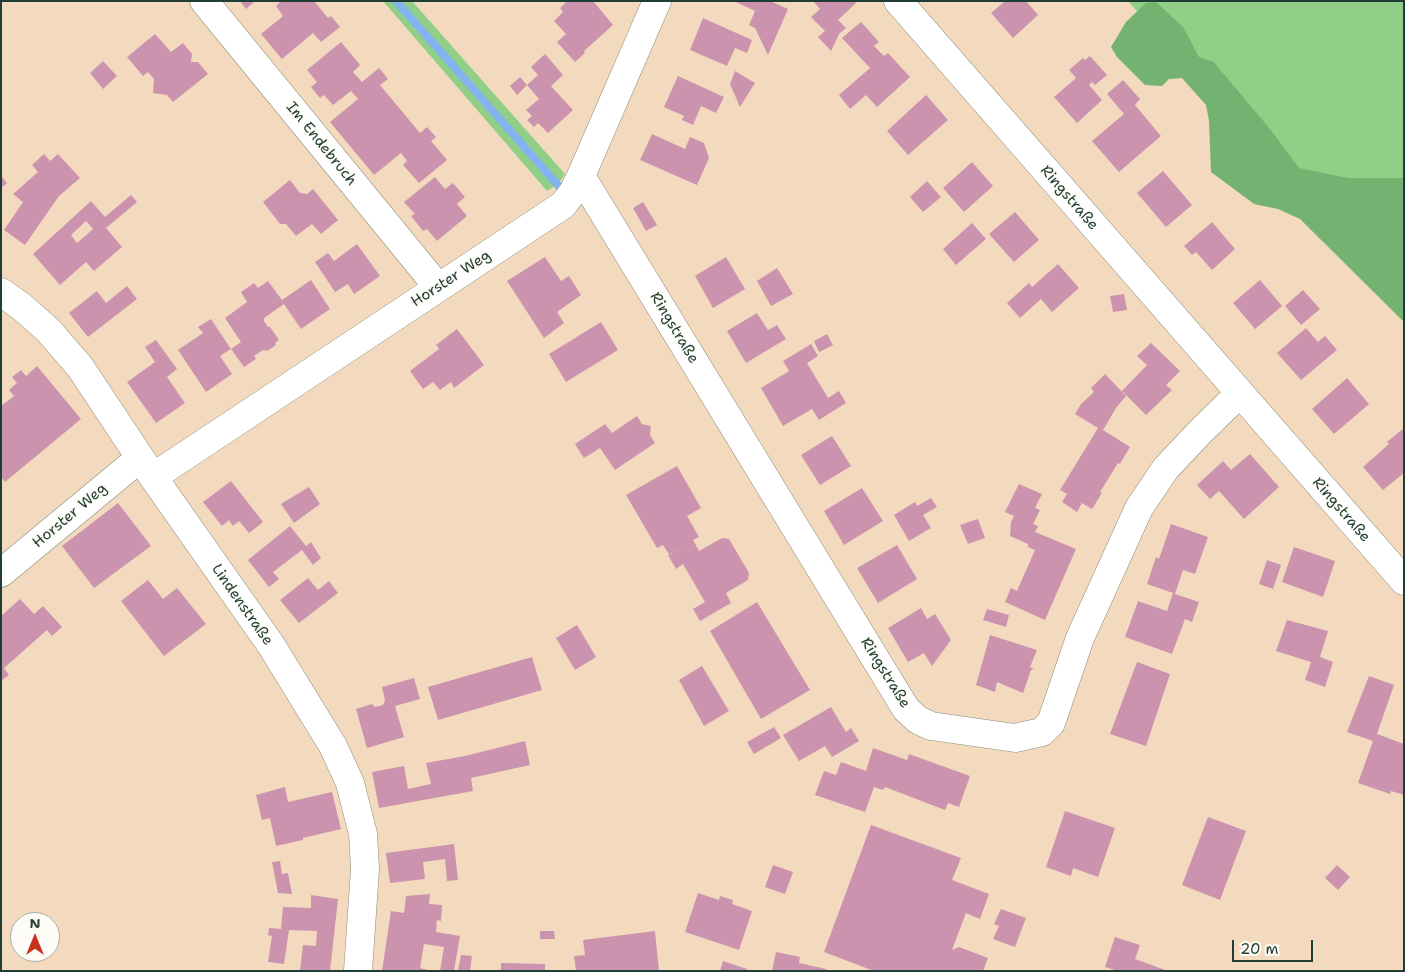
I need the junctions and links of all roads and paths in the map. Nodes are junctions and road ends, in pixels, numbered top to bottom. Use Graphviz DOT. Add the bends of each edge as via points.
graph roads {
  1 [pos="204,1"];
  2 [pos="657,1"];
  3 [pos="898,1"];
  4 [pos="581,176"];
  5 [pos="438,287"];
  6 [pos="1,292"];
  7 [pos="1240,394"];
  8 [pos="146,468"];
  9 [pos="1,573"];
  10 [pos="1404,581"];
  11 [pos="358,971"];
  1 -- 5 [label="street, Im Endebruch"];
  2 -- 4 [label="street, Horster Weg"];
  3 -- 7 [label="street, Ringstraße"];
  4 -- 5 [label="street, Horster Weg" via="563,205"];
  4 -- 7 [label="street, Ringstraße" via="906,709 918,720 932,726 1015,738 1042,732 1052,723 1080,638 1138,508 1166,468"];
  5 -- 8 [label="street, Horster Weg"];
  6 -- 8 [label="street, Lindenstraße" via="48,330 80,367"];
  7 -- 10 [label="street, Ringstraße"];
  8 -- 9 [label="street, Horster Weg"];
  8 -- 11 [label="street, Lindenstraße" via="271,645 333,746 350,783 363,834 365,869"];
}
